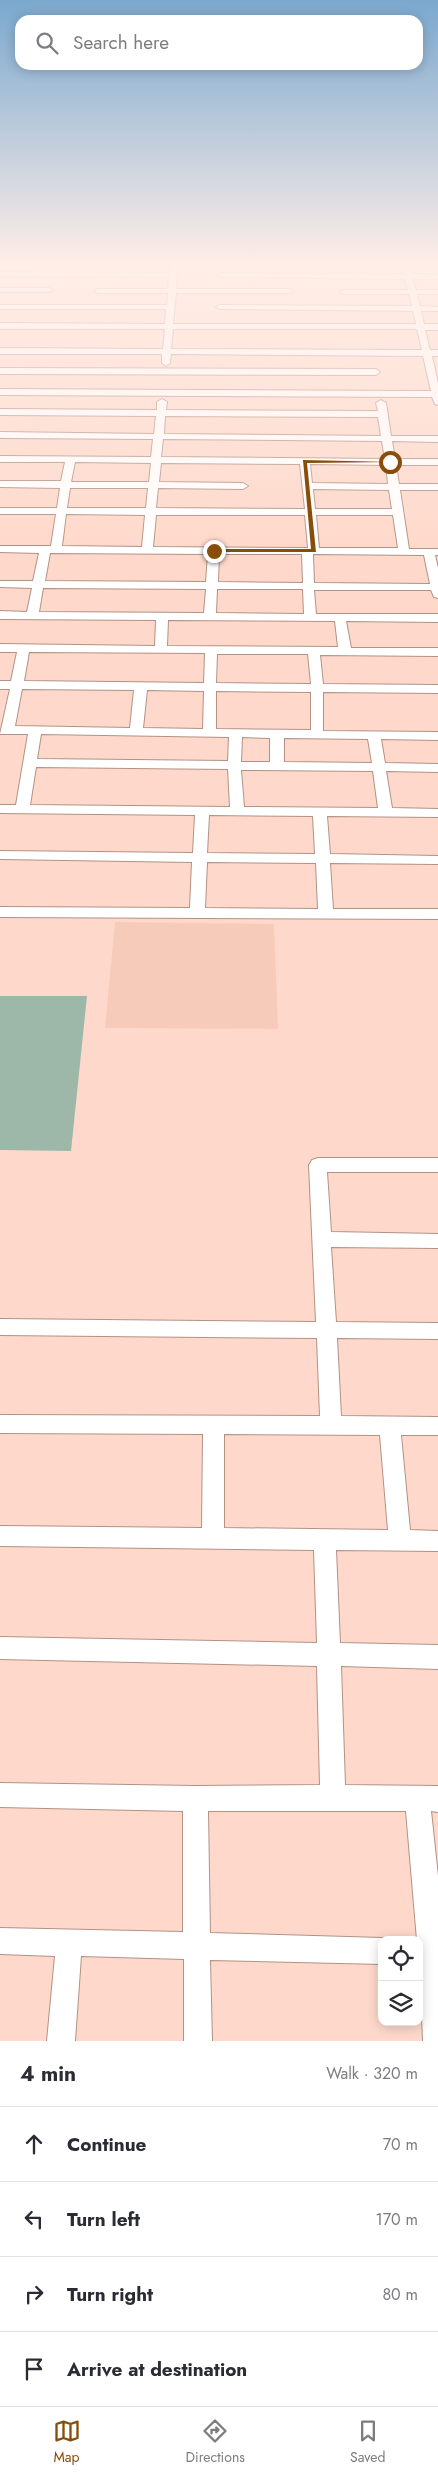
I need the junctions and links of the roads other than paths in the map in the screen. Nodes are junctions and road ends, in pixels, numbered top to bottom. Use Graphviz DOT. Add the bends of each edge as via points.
graph roads {
  1 [pos="29,360"];
  2 [pos="73,360"];
  3 [pos="166,360"];
  4 [pos="204,360"];
  5 [pos="238,360"];
  6 [pos="263,360"];
  7 [pos="374,360"];
  8 [pos="430,360"];
  9 [pos="0,371"];
  10 [pos="71,371"];
  11 [pos="92,371"];
  12 [pos="204,372"];
  13 [pos="264,372"];
  14 [pos="435,373"];
  15 [pos="23,381"];
  16 [pos="164,382"];
  17 [pos="238,382"];
  18 [pos="300,383"];
  19 [pos="377,383"];
  20 [pos="0,392"];
  21 [pos="88,392"];
  22 [pos="192,393"];
  23 [pos="437,397"];
  24 [pos="0,412"];
  25 [pos="15,412"];
  26 [pos="161,413"];
  27 [pos="192,413"];
  28 [pos="240,413"];
  29 [pos="382,414"];
  30 [pos="82,424"];
  31 [pos="303,426"];
  32 [pos="158,437"];
  33 [pos="386,438"];
  34 [pos="438,439"];
  35 [pos="4,447"];
  36 [pos="72,459"];
  37 [pos="156,460"];
  38 [pos="305,461"];
  39 [pos="390,462"];
  40 [pos="438,462"];
  41 [pos="0,469"];
  42 [pos="241,472"];
  43 [pos="0,484"];
  44 [pos="65,484"];
  45 [pos="154,485"];
  46 [pos="308,486"];
  47 [pos="394,486"];
  48 [pos="438,487"];
  49 [pos="0,511"];
  50 [pos="151,511"];
  51 [pos="310,511"];
  52 [pos="62,512"];
  53 [pos="398,512"];
  54 [pos="0,549"];
  55 [pos="50,550"];
  56 [pos="147,550"];
  57 [pos="214,551"];
  58 [pos="310,551"];
  59 [pos="404,552"];
  60 [pos="433,552"];
  61 [pos="0,584"];
  62 [pos="39,584"];
  63 [pos="212,586"];
  64 [pos="309,586"];
  65 [pos="437,590"];
  66 [pos="0,615"];
  67 [pos="32,616"];
  68 [pos="210,616"];
  69 [pos="162,617"];
  70 [pos="310,617"];
  71 [pos="340,618"];
  72 [pos="438,618"];
  73 [pos="0,648"];
  74 [pos="24,648"];
  75 [pos="161,650"];
  76 [pos="211,650"];
  77 [pos="314,651"];
  78 [pos="345,651"];
  79 [pos="438,652"];
  80 [pos="0,685"];
  81 [pos="16,685"];
  82 [pos="140,686"];
  83 [pos="210,686"];
  84 [pos="317,688"];
  85 [pos="438,688"];
  86 [pos="4,730"];
  87 [pos="35,730"];
  88 [pos="136,732"];
  89 [pos="209,732"];
  90 [pos="236,733"];
  91 [pos="277,734"];
  92 [pos="317,734"];
  93 [pos="374,735"];
  94 [pos="438,736"];
  95 [pos="29,763"];
  96 [pos="234,765"];
  97 [pos="277,766"];
  98 [pos="380,768"];
  99 [pos="438,768"];
  100 [pos="0,809"];
  101 [pos="22,809"];
  102 [pos="202,812"];
  103 [pos="237,812"];
  104 [pos="320,812"];
  105 [pos="386,812"];
  106 [pos="438,813"];
  107 [pos="0,855"];
  108 [pos="200,858"];
  109 [pos="324,859"];
  110 [pos="438,860"];
  111 [pos="0,912"];
  112 [pos="197,913"];
  113 [pos="326,913"];
  114 [pos="438,914"];
  115 [pos="438,1165"];
  116 [pos="322,1239"];
  117 [pos="438,1241"];
  118 [pos="0,1327"];
  119 [pos="326,1331"];
  120 [pos="438,1331"];
  121 [pos="0,1424"];
  122 [pos="214,1425"];
  123 [pos="331,1425"];
  124 [pos="390,1425"];
  125 [pos="438,1426"];
  126 [pos="0,1536"];
  127 [pos="213,1537"];
  128 [pos="325,1540"];
  129 [pos="400,1540"];
  130 [pos="438,1540"];
  131 [pos="0,1648"];
  132 [pos="329,1655"];
  133 [pos="438,1657"];
  134 [pos="0,1795"];
  135 [pos="332,1797"];
  136 [pos="195,1799"];
  137 [pos="427,1799"];
  138 [pos="0,1942"];
  139 [pos="69,1943"];
  140 [pos="197,1948"];
  141 [pos="378,1951"];
  142 [pos="429,1952"];
  143 [pos="61,2041"];
  144 [pos="198,2041"];
  145 [pos="437,2041"];
  1 -- 15 [label="street"];
  2 -- 10 [label="street"];
  3 -- 16 [label="street"];
  4 -- 12 [label="street"];
  5 -- 17 [label="street"];
  6 -- 13 [label="street"];
  7 -- 19 [label="street"];
  8 -- 14 [label="street"];
  9 -- 15 [label="street"];
  10 -- 11 [label="street"];
  10 -- 15 [label="street"];
  11 -- 16 [label="street"];
  11 -- 21 [label="street"];
  12 -- 16 [label="street"];
  12 -- 17 [label="street"];
  13 -- 17 [label="street"];
  13 -- 18 [label="street"];
  14 -- 23 [label="street"];
  15 -- 20 [label="street"];
  15 -- 21 [label="street"];
  15 -- 25 [label="street"];
  16 -- 21 [label="street"];
  16 -- 22 [label="street"];
  16 -- 26 [label="street"];
  17 -- 18 [label="street"];
  17 -- 22 [label="street"];
  17 -- 28 [label="street"];
  18 -- 19 [label="street"];
  18 -- 19 [label="street"];
  18 -- 31 [label="street"];
  19 -- 23 [label="street"];
  19 -- 29 [label="street"];
  21 -- 30 [label="street"];
  22 -- 27 [label="street"];
  24 -- 25 [label="street"];
  25 -- 30 [label="street"];
  26 -- 27 [label="street"];
  26 -- 30 [label="street"];
  26 -- 32 [label="street"];
  27 -- 28 [label="street"];
  28 -- 31 [label="street"];
  29 -- 31 [label="street"];
  29 -- 33 [label="street"];
  30 -- 32 [label="street"];
  30 -- 35 [label="street"];
  31 -- 33 [label="street"];
  31 -- 42 [label="street"];
  32 -- 37 [label="street"];
  32 -- 42 [label="street"];
  33 -- 34 [label="street"];
  33 -- 39 [label="street"];
  35 -- 36 [label="street"];
  35 -- 41 [label="street"];
  36 -- 37 [label="street"];
  36 -- 44 [label="street"];
  37 -- 42 [label="street"];
  37 -- 45 [label="street"];
  38 -- 39 [label="street"];
  38 -- 42 [label="street"];
  38 -- 46 [label="street"];
  39 -- 40 [label="street"];
  39 -- 47 [label="street"];
  42 -- 45 [label="street"];
  42 -- 50 [label="street"];
  42 -- 51 [label="street"];
  43 -- 44 [label="street"];
  44 -- 45 [label="street"];
  44 -- 52 [label="street"];
  45 -- 50 [label="street"];
  46 -- 47 [label="street"];
  46 -- 51 [label="street"];
  47 -- 48 [label="street"];
  47 -- 53 [label="street"];
  49 -- 52 [label="street"];
  50 -- 52 [label="street"];
  50 -- 56 [label="street"];
  51 -- 53 [label="street"];
  51 -- 58 [label="street"];
  52 -- 55 [label="street"];
  53 -- 59 [label="street"];
  54 -- 55 [label="street"];
  55 -- 56 [label="street"];
  55 -- 62 [label="street"];
  56 -- 57 [label="street"];
  57 -- 58 [label="street"];
  57 -- 63 [label="street"];
  58 -- 59 [label="street"];
  58 -- 64 [label="street"];
  59 -- 60 [label="street"];
  60 -- 65 [label="street"];
  61 -- 62 [label="street"];
  62 -- 63 [label="street"];
  62 -- 67 [label="street"];
  63 -- 64 [label="street"];
  63 -- 68 [label="street"];
  64 -- 65 [label="street"];
  64 -- 70 [label="street"];
  66 -- 67 [label="street"];
  67 -- 69 [label="street"];
  68 -- 69 [label="street"];
  68 -- 70 [label="street"];
  69 -- 75 [label="street"];
  70 -- 71 [label="street"];
  71 -- 72 [label="street"];
  71 -- 78 [label="street"];
  73 -- 74 [label="street"];
  74 -- 75 [label="street"];
  74 -- 81 [label="street"];
  75 -- 76 [label="street"];
  76 -- 77 [label="street"];
  76 -- 83 [label="street"];
  77 -- 78 [label="street"];
  77 -- 84 [label="street"];
  78 -- 79 [label="street"];
  80 -- 81 [label="street"];
  81 -- 82 [label="street"];
  81 -- 86 [label="street"];
  82 -- 83 [label="street"];
  82 -- 88 [label="street"];
  83 -- 84 [label="street"];
  83 -- 89 [label="street"];
  84 -- 85 [label="street"];
  84 -- 92 [label="street"];
  86 -- 87 [label="street"];
  87 -- 88 [label="street"];
  87 -- 95 [label="street"];
  88 -- 89 [label="street"];
  89 -- 90 [label="street"];
  90 -- 91 [label="street"];
  90 -- 96 [label="street"];
  91 -- 92 [label="street"];
  91 -- 97 [label="street"];
  92 -- 93 [label="street"];
  93 -- 94 [label="street"];
  93 -- 98 [label="street"];
  95 -- 96 [label="street"];
  95 -- 101 [label="street"];
  96 -- 97 [label="street"];
  96 -- 103 [label="street"];
  97 -- 98 [label="street"];
  98 -- 99 [label="street"];
  98 -- 105 [label="street"];
  100 -- 101 [label="street"];
  101 -- 102 [label="street"];
  102 -- 103 [label="street"];
  102 -- 108 [label="street"];
  103 -- 104 [label="street"];
  104 -- 105 [label="street"];
  104 -- 109 [label="street"];
  105 -- 106 [label="street"];
  107 -- 108 [label="street"];
  108 -- 109 [label="street"];
  108 -- 112 [label="street"];
  109 -- 110 [label="street"];
  109 -- 113 [label="street"];
  111 -- 112 [label="street"];
  112 -- 113 [label="street"];
  113 -- 114 [label="street"];
  115 -- 116 [label="street" via="319,1164"];
  116 -- 117 [label="street"];
  116 -- 119 [label="street"];
  118 -- 119 [label="street"];
  119 -- 120 [label="street"];
  119 -- 123 [label="street"];
  121 -- 122 [label="street"];
  122 -- 123 [label="street"];
  122 -- 127 [label="street"];
  123 -- 124 [label="street"];
  124 -- 125 [label="street"];
  124 -- 129 [label="street"];
  126 -- 127 [label="street"];
  127 -- 128 [label="street"];
  128 -- 129 [label="street"];
  128 -- 132 [label="street"];
  129 -- 130 [label="street"];
  131 -- 132 [label="street"];
  132 -- 133 [label="street"];
  132 -- 135 [label="street"];
  134 -- 136 [label="street"];
  135 -- 136 [label="street"];
  135 -- 137 [label="street"];
  136 -- 140 [label="street"];
  137 -- 142 [label="street"];
  138 -- 139 [label="street"];
  139 -- 140 [label="street"];
  139 -- 143 [label="street"];
  140 -- 141 [label="street"];
  140 -- 144 [label="street"];
  142 -- 145 [label="street"];
}
